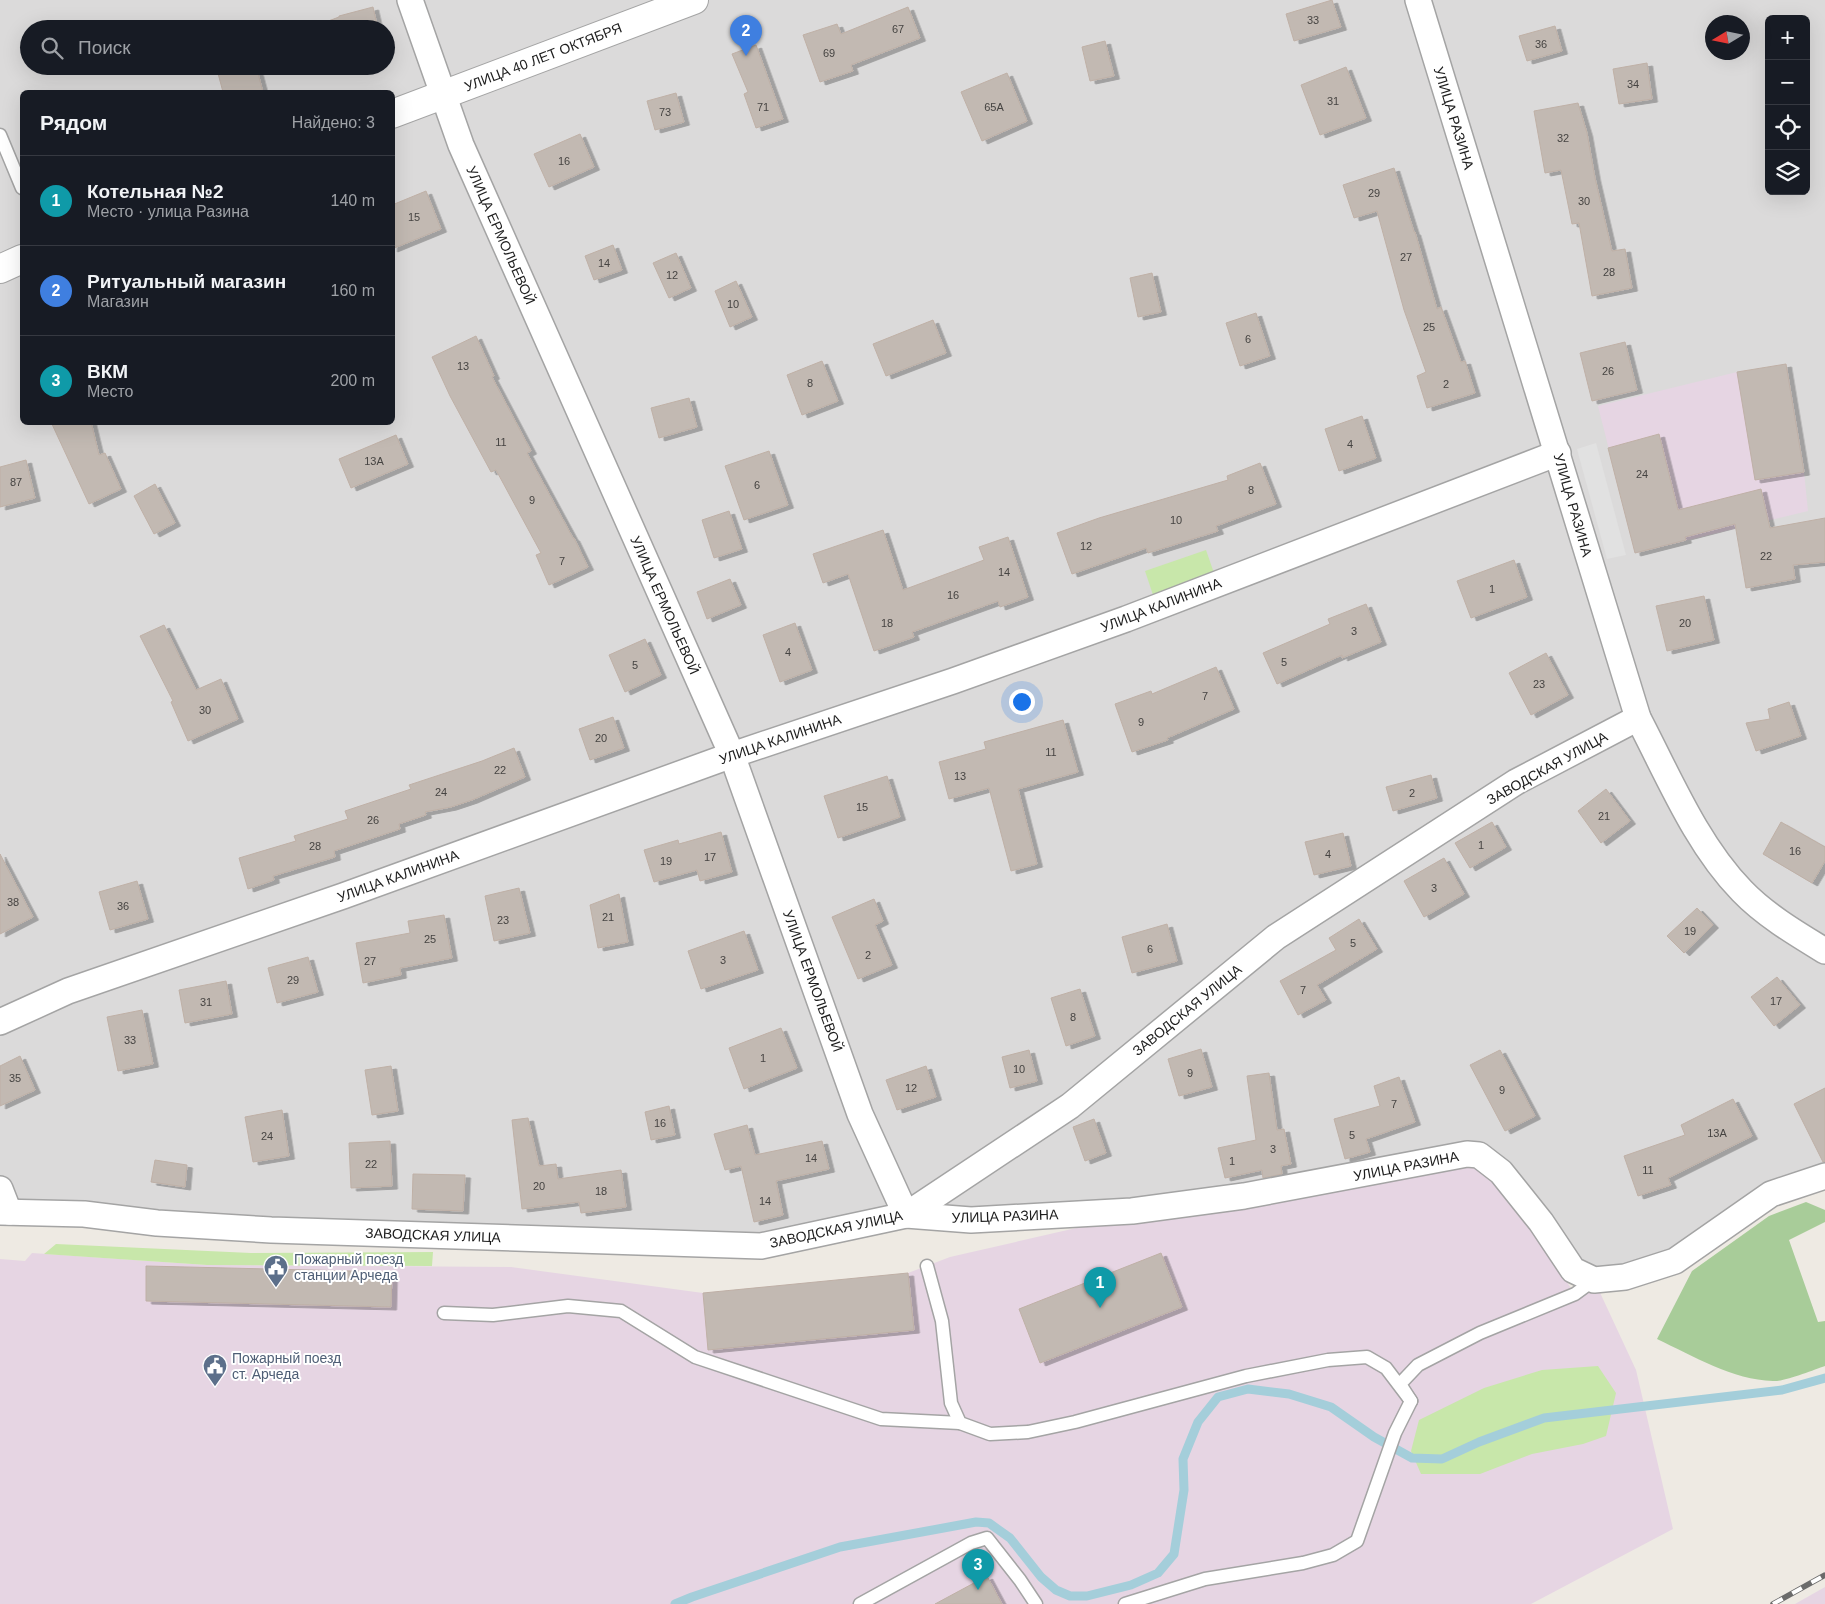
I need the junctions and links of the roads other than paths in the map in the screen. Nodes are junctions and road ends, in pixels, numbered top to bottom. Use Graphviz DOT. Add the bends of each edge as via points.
graph roads {
  1 [pos="410,0"];
  2 [pos="694,0"];
  3 [pos="1418,0"];
  4 [pos="443,95"];
  5 [pos="395,113"];
  6 [pos="0,135"];
  7 [pos="20,183"];
  8 [pos="20,260"];
  9 [pos="0,269"];
  10 [pos="1558,453"];
  11 [pos="1638,718"];
  12 [pos="732,755"];
  13 [pos="1824,948"];
  14 [pos="0,1022"];
  15 [pos="1825,1176"];
  16 [pos="0,1189"];
  17 [pos="5,1212"];
  18 [pos="906,1215"];
  19 [pos="927,1266"];
  20 [pos="1594,1280"];
  21 [pos="444,1314"];
  22 [pos="1411,1400"];
  23 [pos="960,1423"];
  24 [pos="860,1604"];
  25 [pos="1036,1604"];
  26 [pos="1125,1604"];
  1 -- 4 [label="street, УЛИЦА ЕРМОЛЬЕВОЙ"];
  2 -- 4 [label="street, УЛИЦА 40 ЛЕТ ОКТЯБРЯ"];
  3 -- 10 [label="street, УЛИЦА РАЗИНА"];
  4 -- 5 [label="street, УЛИЦА 40 ЛЕТ ОКТЯБРЯ"];
  4 -- 12 [label="street, УЛИЦА ЕРМОЛЬЕВОЙ" via="461,145"];
  6 -- 7 [label="lane"];
  8 -- 9 [label="street"];
  10 -- 11 [label="street, УЛИЦА РАЗИНА"];
  10 -- 12 [label="street, УЛИЦА КАЛИНИНА" via="1116,622 954,681"];
  11 -- 13 [label="street, УЛИЦА РАЗИНА" via="1710,851 1742,892 1783,925"];
  11 -- 18 [label="street, ЗАВОДСКАЯ УЛИЦА" via="1516,782 1276,937 1070,1106"];
  12 -- 14 [label="street, УЛИЦА КАЛИНИНА" via="343,896 68,990"];
  12 -- 18 [label="street, УЛИЦА ЕРМОЛЬЕВОЙ" via="860,1114"];
  15 -- 20 [label="street" via="1771,1194 1675,1261 1625,1277"];
  16 -- 17 [label="street"];
  17 -- 18 [label="street, ЗАВОДСКАЯ УЛИЦА" via="84,1214 157,1223 271,1230 760,1246"];
  18 -- 20 [label="street, УЛИЦА РАЗИНА" via="971,1220 1132,1211 1244,1196 1473,1154 1501,1172 1541,1222 1573,1270"];
  19 -- 23 [label="lane" via="942,1321 951,1403"];
  20 -- 22 [label="lane" via="1575,1294 1480,1333 1418,1364 1400,1384"];
  21 -- 23 [label="lane" via="493,1315 568,1306 621,1310 695,1357 881,1419"];
  22 -- 23 [label="lane" via="1386,1368 1366,1357 1328,1360 1246,1376 1028,1432 990,1434"];
  22 -- 26 [label="lane" via="1385,1458 1357,1541 1333,1555 1205,1579"];
  24 -- 25 [label="lane" via="987,1538"];
}
